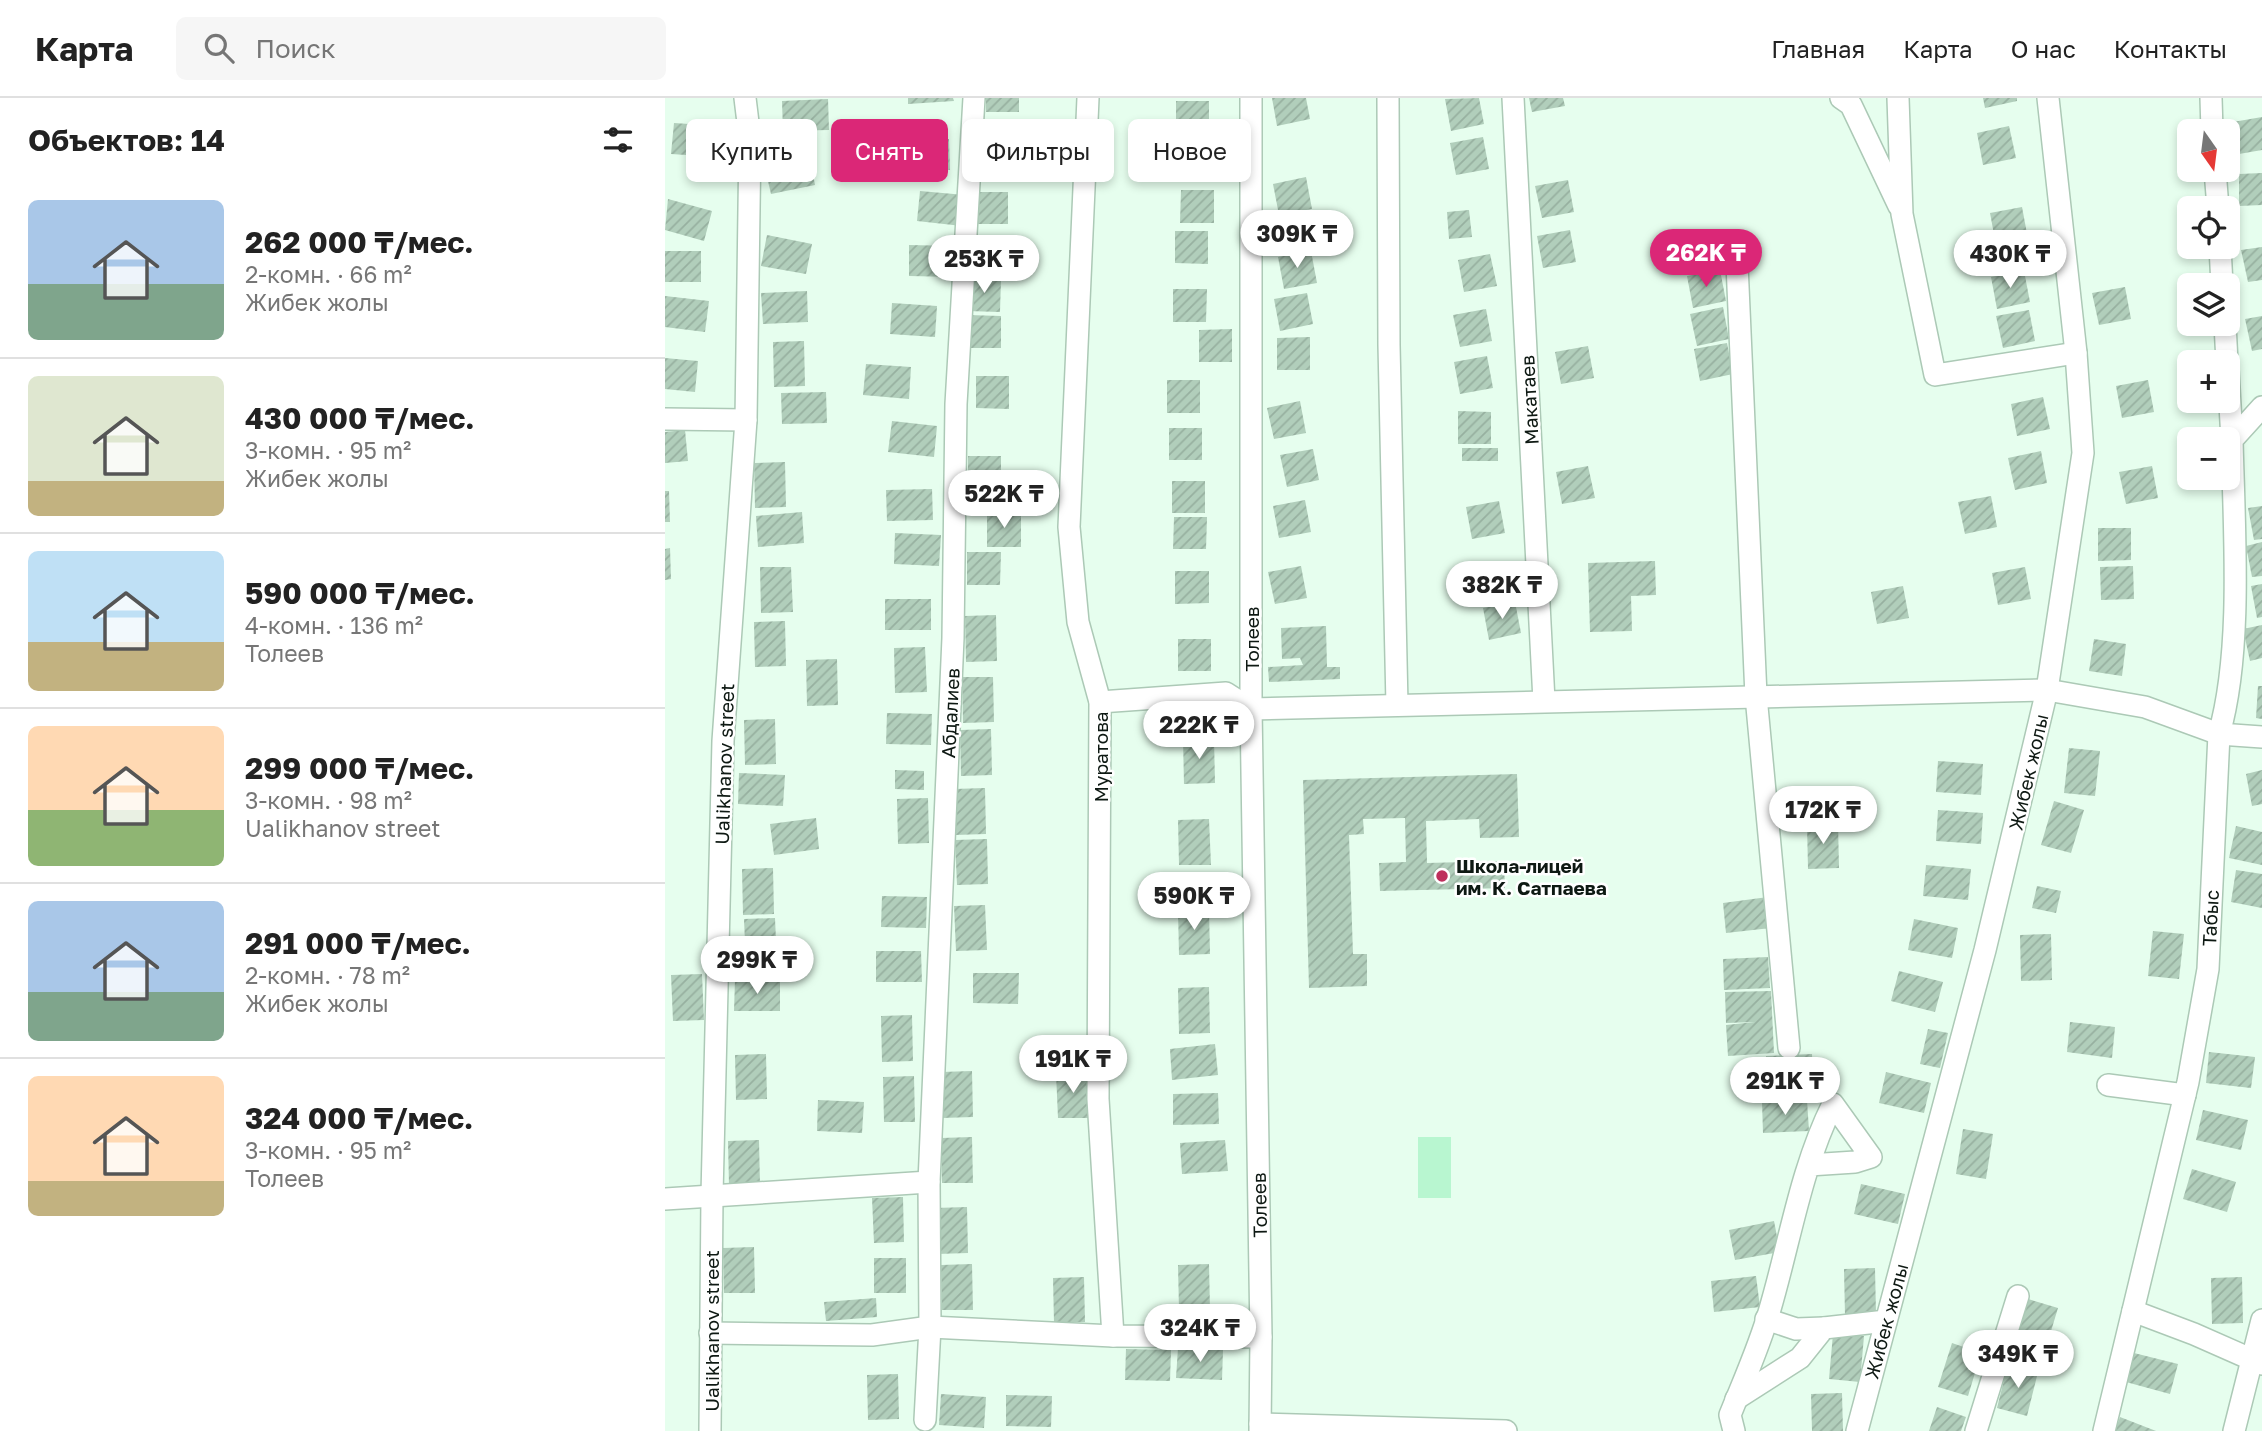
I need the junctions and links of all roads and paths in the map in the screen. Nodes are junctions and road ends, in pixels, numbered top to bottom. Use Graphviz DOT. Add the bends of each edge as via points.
graph roads {
  1 [pos="745,98"];
  2 [pos="974,98"];
  3 [pos="1088,98"];
  4 [pos="1251,98"];
  5 [pos="1388,98"];
  6 [pos="1513,98"];
  7 [pos="1841,98"];
  8 [pos="1898,98"];
  9 [pos="2048,98"];
  10 [pos="2211,98"];
  11 [pos="2212,119"];
  12 [pos="1902,214"];
  13 [pos="1737,264"];
  14 [pos="2076,354"];
  15 [pos="2262,407"];
  16 [pos="665,419"];
  17 [pos="746,419"];
  18 [pos="2240,431"];
  19 [pos="2232,490"];
  20 [pos="2047,690"];
  21 [pos="1756,696"];
  22 [pos="1544,701"];
  23 [pos="1100,702"];
  24 [pos="1397,705"];
  25 [pos="1251,709"];
  26 [pos="2220,734"];
  27 [pos="2262,737"];
  28 [pos="1789,1048"];
  29 [pos="2108,1085"];
  30 [pos="2185,1095"];
  31 [pos="1809,1166"];
  32 [pos="929,1182"];
  33 [pos="712,1195"];
  34 [pos="665,1199"];
  35 [pos="2018,1296"];
  36 [pos="2133,1311"];
  37 [pos="1766,1319"];
  38 [pos="2262,1320"];
  39 [pos="1886,1321"];
  40 [pos="930,1327"];
  41 [pos="1824,1328"];
  42 [pos="710,1333"];
  43 [pos="1112,1336"];
  44 [pos="1261,1338"];
  45 [pos="2257,1361"];
  46 [pos="1736,1399"];
  47 [pos="925,1420"];
  48 [pos="1260,1427"];
  49 [pos="710,1431"];
  50 [pos="1506,1431"];
  51 [pos="1734,1431"];
  52 [pos="1857,1431"];
  53 [pos="1976,1431"];
  54 [pos="2104,1431"];
  55 [pos="2234,1431"];
  1 -- 17 [label="street, Ualikhanov street" via="750,139"];
  2 -- 32 [label="street, Абдалиев" via="956,404 953,638"];
  3 -- 23 [label="street, Муратова" via="1069,527 1078,622"];
  4 -- 25 [label="street, Толеев"];
  5 -- 24 [label="street"];
  6 -- 22 [label="street, Макатаев"];
  7 -- 12 [label="street" via="1851,105"];
  8 -- 12 [label="street"];
  9 -- 14 [label="street, Жибек жолы"];
  10 -- 11 [label="street"];
  12 -- 14 [label="street" via="1935,375"];
  13 -- 21 [label="street"];
  14 -- 20 [label="street, Жибек жолы" via="2083,453"];
  15 -- 18 [label="street"];
  16 -- 17 [label="street"];
  17 -- 33 [label="street, Ualikhanov street" via="723,741"];
  19 -- 26 [label="street, Табыс" via="2233,630 2227,707"];
  20 -- 21 [label="street"];
  20 -- 26 [label="street" via="2145,707"];
  20 -- 39 [label="street, Жибек жолы" via="1985,950"];
  21 -- 22 [label="street"];
  21 -- 28 [label="street"];
  22 -- 24 [label="street"];
  23 -- 25 [label="street" via="1226,693"];
  23 -- 43 [label="street, Муратова" via="1098,1099"];
  24 -- 25 [label="street"];
  25 -- 44 [label="street, Толеев"];
  26 -- 27 [label="street"];
  26 -- 30 [label="street, Табыс" via="2208,969"];
  29 -- 30 [label="street"];
  30 -- 36 [label="street, Табыс"];
  31 -- 37 [label="street"];
  32 -- 33 [label="street"];
  32 -- 40 [label="street, Абдалиев"];
  33 -- 34 [label="street"];
  33 -- 42 [label="street, Ualikhanov street"];
  35 -- 53 [label="street"];
  36 -- 45 [label="street"];
  36 -- 54 [label="street, Табыс"];
  37 -- 41 [label="street" via="1796,1329"];
  37 -- 46 [label="street"];
  38 -- 45 [label="street"];
  39 -- 41 [label="street"];
  39 -- 52 [label="street, Жибек жолы"];
  40 -- 42 [label="street" via="872,1335"];
  40 -- 43 [label="street"];
  40 -- 47 [label="street, Абдалиев"];
  41 -- 46 [label="street" via="1800,1358"];
  42 -- 49 [label="street, Ualikhanov street"];
  43 -- 44 [label="street"];
  44 -- 48 [label="street, Толеев"];
  45 -- 55 [label="street"];
  46 -- 51 [label="street" via="1730,1415"];
  48 -- 50 [label="street"];
}
